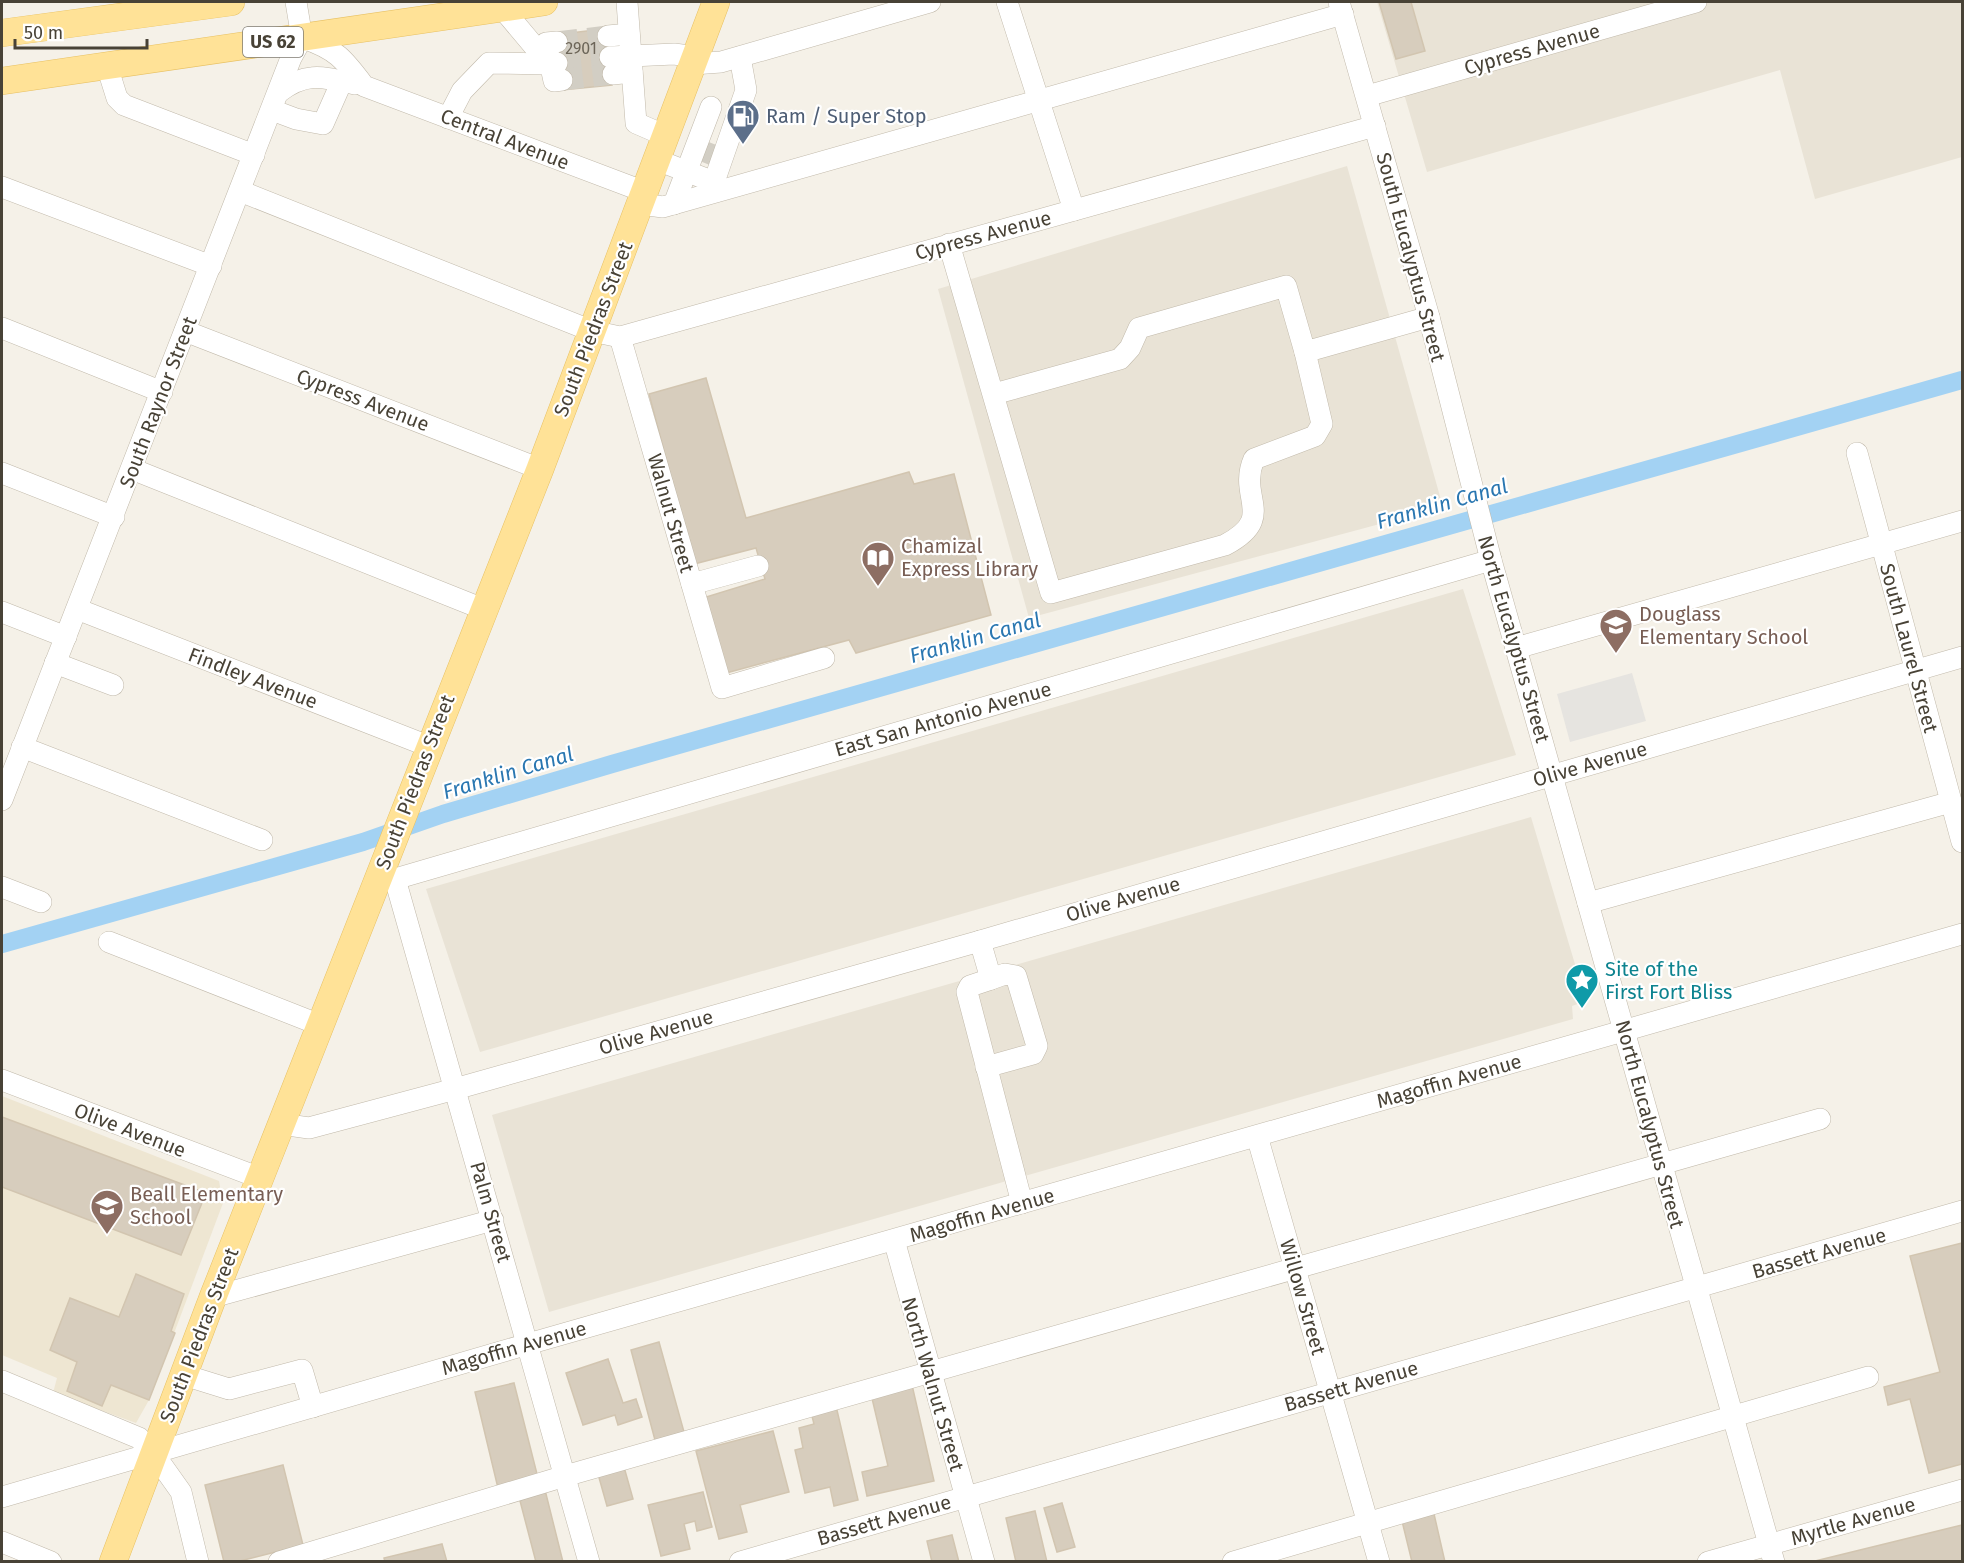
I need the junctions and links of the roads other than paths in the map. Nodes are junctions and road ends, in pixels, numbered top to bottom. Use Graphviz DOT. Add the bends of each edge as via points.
graph roads {
  1 [pos="231,2"];
  2 [pos="296,2"];
  3 [pos="544,2"];
  4 [pos="627,2"];
  5 [pos="716,2"];
  6 [pos="930,2"];
  7 [pos="1007,2"];
  8 [pos="1696,2"];
  9 [pos="502,8"];
  10 [pos="1341,8"];
  11 [pos="2,33"];
  12 [pos="302,38"];
  13 [pos="621,55"];
  14 [pos="740,57"];
  15 [pos="695,61"];
  16 [pos="107,66"];
  17 [pos="2,81"];
  18 [pos="342,81"];
  19 [pos="364,86"];
  20 [pos="682,95"];
  21 [pos="1367,96"];
  22 [pos="276,101"];
  23 [pos="1038,101"];
  24 [pos="711,107"];
  25 [pos="739,116"];
  26 [pos="448,118"];
  27 [pos="1375,126"];
  28 [pos="713,143"];
  29 [pos="662,148"];
  30 [pos="254,155"];
  31 [pos="686,171"];
  32 [pos="716,186"];
  33 [pos="2,187"];
  34 [pos="240,191"];
  35 [pos="643,198"];
  36 [pos="674,204"];
  37 [pos="1074,210"];
  38 [pos="949,244"];
  39 [pos="211,266"];
  40 [pos="1429,317"];
  41 [pos="2,328"];
  42 [pos="185,331"];
  43 [pos="592,331"];
  44 [pos="620,337"];
  45 [pos="1305,352"];
  46 [pos="162,392"];
  47 [pos="994,393"];
  48 [pos="1857,453"];
  49 [pos="540,469"];
  50 [pos="132,470"];
  51 [pos="2,473"];
  52 [pos="1479,514"];
  53 [pos="114,517"];
  54 [pos="1962,521"];
  55 [pos="1881,546"];
  56 [pos="1491,560"];
  57 [pos="758,566"];
  58 [pos="692,584"];
  59 [pos="77,609"];
  60 [pos="483,609"];
  61 [pos="2,612"];
  62 [pos="66,637"];
  63 [pos="1516,648"];
  64 [pos="1962,657"];
  65 [pos="824,658"];
  66 [pos="55,663"];
  67 [pos="1914,671"];
  68 [pos="112,685"];
  69 [pos="428,746"];
  70 [pos="13,756"];
  71 [pos="1552,775"];
  72 [pos="2,800"];
  73 [pos="1951,802"];
  74 [pos="262,840"];
  75 [pos="1962,842"];
  76 [pos="388,868"];
  77 [pos="2,887"];
  78 [pos="41,902"];
  79 [pos="1588,903"];
  80 [pos="1962,934"];
  81 [pos="980,941"];
  82 [pos="109,942"];
  83 [pos="991,979"];
  84 [pos="320,1024"];
  85 [pos="1625,1031"];
  86 [pos="987,1067"];
  87 [pos="2,1080"];
  88 [pos="455,1089"];
  89 [pos="1820,1119"];
  90 [pos="281,1124"];
  91 [pos="1257,1136"];
  92 [pos="1661,1164"];
  93 [pos="260,1178"];
  94 [pos="1022,1203"];
  95 [pos="1962,1211"];
  96 [pos="494,1220"];
  97 [pos="894,1240"];
  98 [pos="1295,1267"];
  99 [pos="1695,1288"];
  100 [pos="213,1297"];
  101 [pos="528,1344"];
  102 [pos="930,1374"];
  103 [pos="184,1375"];
  104 [pos="1868,1377"];
  105 [pos="2,1381"];
  106 [pos="1330,1392"];
  107 [pos="313,1407"];
  108 [pos="1732,1416"];
  109 [pos="154,1454"];
  110 [pos="565,1476"];
  111 [pos="1962,1490"];
  112 [pos="2,1497"];
  113 [pos="965,1497"];
  114 [pos="1368,1523"];
  115 [pos="2,1542"];
  116 [pos="1771,1553"];
  117 [pos="51,1562"];
  118 [pos="113,1562"];
  119 [pos="198,1562"];
  120 [pos="279,1562"];
  121 [pos="589,1562"];
  122 [pos="740,1562"];
  123 [pos="984,1562"];
  124 [pos="1233,1562"];
  125 [pos="1379,1562"];
  126 [pos="1708,1562"];
  1 -- 11 [label="main road, US 62"];
  2 -- 12 [label="street"];
  3 -- 9 [label="main road, US 62"];
  4 -- 13 [label="street"];
  5 -- 15 [label="main road, South Piedras Street"];
  6 -- 14 [label="street"];
  7 -- 23 [label="street"];
  8 -- 21 [label="street, Cypress Avenue"];
  9 -- 12 [label="main road, US 62"];
  9 -- 26 [label="street" via="557,62 489,63 462,91"];
  10 -- 21 [label="street, South Eucalyptus Street"];
  10 -- 23 [label="street, Central Avenue"];
  12 -- 16 [label="main road, US 62"];
  12 -- 19 [label="street" via="326,45 342,56"];
  12 -- 22 [label="street, South Raynor Street"];
  13 -- 15 [label="street"];
  13 -- 29 [label="street" via="636,123"];
  14 -- 15 [label="street" via="721,62"];
  14 -- 25 [label="street" via="746,90"];
  15 -- 20 [label="main road, South Piedras Street"];
  16 -- 17 [label="main road, US 62"];
  16 -- 30 [label="street" via="117,98 124,105"];
  18 -- 19 [label="street, Central Avenue"];
  18 -- 22 [label="street, Central Avenue" via="315,76 293,81"];
  18 -- 22 [label="street" via="323,124 296,119"];
  19 -- 26 [label="street, Central Avenue"];
  20 -- 24 [label="street"];
  20 -- 29 [label="main road, South Piedras Street"];
  21 -- 27 [label="street, South Eucalyptus Street"];
  22 -- 30 [label="street, South Raynor Street"];
  23 -- 32 [label="street, Central Avenue"];
  23 -- 37 [label="street"];
  24 -- 25 [label="street"];
  24 -- 28 [label="street"];
  25 -- 28 [label="street"];
  26 -- 35 [label="street, Central Avenue"];
  27 -- 37 [label="street, Cypress Avenue"];
  27 -- 40 [label="street, South Eucalyptus Street"];
  28 -- 31 [label="street"];
  28 -- 32 [label="street"];
  29 -- 31 [label="street"];
  29 -- 35 [label="main road, South Piedras Street"];
  30 -- 34 [label="street, South Raynor Street"];
  31 -- 32 [label="street"];
  31 -- 36 [label="street"];
  32 -- 36 [label="street, Central Avenue"];
  33 -- 39 [label="street"];
  34 -- 39 [label="street, South Raynor Street"];
  34 -- 43 [label="street, Cypress Avenue"];
  35 -- 36 [label="street, Central Avenue" via="663,207"];
  35 -- 43 [label="main road, South Piedras Street"];
  37 -- 38 [label="street, Cypress Avenue"];
  38 -- 44 [label="street, Cypress Avenue"];
  38 -- 47 [label="street"];
  39 -- 42 [label="street, South Raynor Street"];
  40 -- 45 [label="street"];
  40 -- 52 [label="street, South Eucalyptus Street"];
  41 -- 46 [label="street"];
  42 -- 46 [label="street, South Raynor Street"];
  42 -- 49 [label="street, Cypress Avenue"];
  43 -- 44 [label="street, Cypress Avenue"];
  43 -- 49 [label="main road, South Piedras Street"];
  44 -- 58 [label="street, Walnut Street"];
  45 -- 47 [label="street" via="1286,286 1139,328 1120,359"];
  45 -- 47 [label="street" via="1322,424 1315,436 1254,459 1248,472 1254,519 1245,535 1225,545 1051,593"];
  46 -- 50 [label="street, South Raynor Street"];
  48 -- 55 [label="street, South Laurel Street"];
  49 -- 60 [label="main road, South Piedras Street"];
  50 -- 53 [label="street, South Raynor Street"];
  50 -- 60 [label="street"];
  51 -- 53 [label="street"];
  52 -- 56 [label="street, North Eucalyptus Street"];
  53 -- 59 [label="street, South Raynor Street"];
  54 -- 55 [label="street"];
  55 -- 63 [label="street"];
  55 -- 67 [label="street, South Laurel Street"];
  56 -- 63 [label="street, North Eucalyptus Street"];
  56 -- 76 [label="street, East San Antonio Avenue"];
  57 -- 58 [label="street"];
  58 -- 65 [label="street, Walnut Street" via="722,688"];
  59 -- 62 [label="street, South Raynor Street"];
  59 -- 69 [label="street, Findley Avenue"];
  60 -- 69 [label="main road, South Piedras Street"];
  61 -- 62 [label="street"];
  62 -- 66 [label="street, South Raynor Street"];
  63 -- 71 [label="street, North Eucalyptus Street"];
  64 -- 67 [label="street, Olive Avenue"];
  66 -- 68 [label="street"];
  66 -- 70 [label="street, South Raynor Street"];
  67 -- 71 [label="street, Olive Avenue"];
  67 -- 73 [label="street, South Laurel Street"];
  69 -- 76 [label="main road, South Piedras Street"];
  70 -- 72 [label="street, South Raynor Street"];
  70 -- 74 [label="street"];
  71 -- 79 [label="street, North Eucalyptus Street"];
  71 -- 81 [label="street, Olive Avenue"];
  73 -- 75 [label="street, South Laurel Street"];
  73 -- 79 [label="street"];
  76 -- 84 [label="main road, South Piedras Street"];
  76 -- 88 [label="street, Palm Street"];
  77 -- 78 [label="street"];
  79 -- 85 [label="street, North Eucalyptus Street"];
  80 -- 85 [label="street, Magoffin Avenue"];
  81 -- 83 [label="street"];
  81 -- 88 [label="street, Olive Avenue"];
  82 -- 84 [label="street"];
  83 -- 86 [label="street" via="970,986 967,992"];
  83 -- 86 [label="street" via="1005,974 1016,976 1036,1046 1033,1054"];
  84 -- 90 [label="main road, South Piedras Street"];
  85 -- 91 [label="street, Magoffin Avenue"];
  85 -- 92 [label="street, North Eucalyptus Street"];
  86 -- 94 [label="street"];
  87 -- 93 [label="street, Olive Avenue"];
  88 -- 90 [label="street, Olive Avenue" via="309,1128"];
  88 -- 96 [label="street, Palm Street"];
  89 -- 92 [label="street"];
  90 -- 93 [label="main road, South Piedras Street"];
  91 -- 94 [label="street, Magoffin Avenue"];
  91 -- 98 [label="street, Willow Street"];
  92 -- 98 [label="street"];
  92 -- 99 [label="street, North Eucalyptus Street"];
  93 -- 100 [label="main road, South Piedras Street"];
  94 -- 97 [label="street, Magoffin Avenue"];
  95 -- 99 [label="street, Bassett Avenue"];
  96 -- 100 [label="street"];
  96 -- 101 [label="street, Palm Street"];
  97 -- 101 [label="street, Magoffin Avenue"];
  97 -- 102 [label="street, North Walnut Street"];
  98 -- 102 [label="street"];
  98 -- 106 [label="street, Willow Street"];
  99 -- 106 [label="street, Bassett Avenue"];
  99 -- 108 [label="street, North Eucalyptus Street"];
  100 -- 103 [label="main road, South Piedras Street"];
  101 -- 107 [label="street, Magoffin Avenue"];
  101 -- 110 [label="street, Palm Street"];
  102 -- 110 [label="street"];
  102 -- 113 [label="street, North Walnut Street"];
  103 -- 107 [label="street" via="229,1389 302,1370"];
  103 -- 109 [label="main road, South Piedras Street"];
  104 -- 108 [label="street"];
  105 -- 109 [label="street" via="126,1430"];
  106 -- 113 [label="street, Bassett Avenue"];
  106 -- 114 [label="street, Willow Street"];
  107 -- 109 [label="street, Magoffin Avenue"];
  108 -- 114 [label="street"];
  108 -- 116 [label="street, North Eucalyptus Street"];
  109 -- 112 [label="street, Magoffin Avenue"];
  109 -- 118 [label="main road, South Piedras Street"];
  109 -- 119 [label="street" via="181,1492"];
  110 -- 120 [label="street"];
  110 -- 121 [label="street, Palm Street"];
  111 -- 116 [label="street, Myrtle Avenue"];
  113 -- 122 [label="street, Bassett Avenue"];
  113 -- 123 [label="street, North Walnut Street"];
  114 -- 124 [label="street"];
  114 -- 125 [label="street, Willow Street"];
  115 -- 117 [label="street"];
  116 -- 126 [label="street, Myrtle Avenue"];
}
